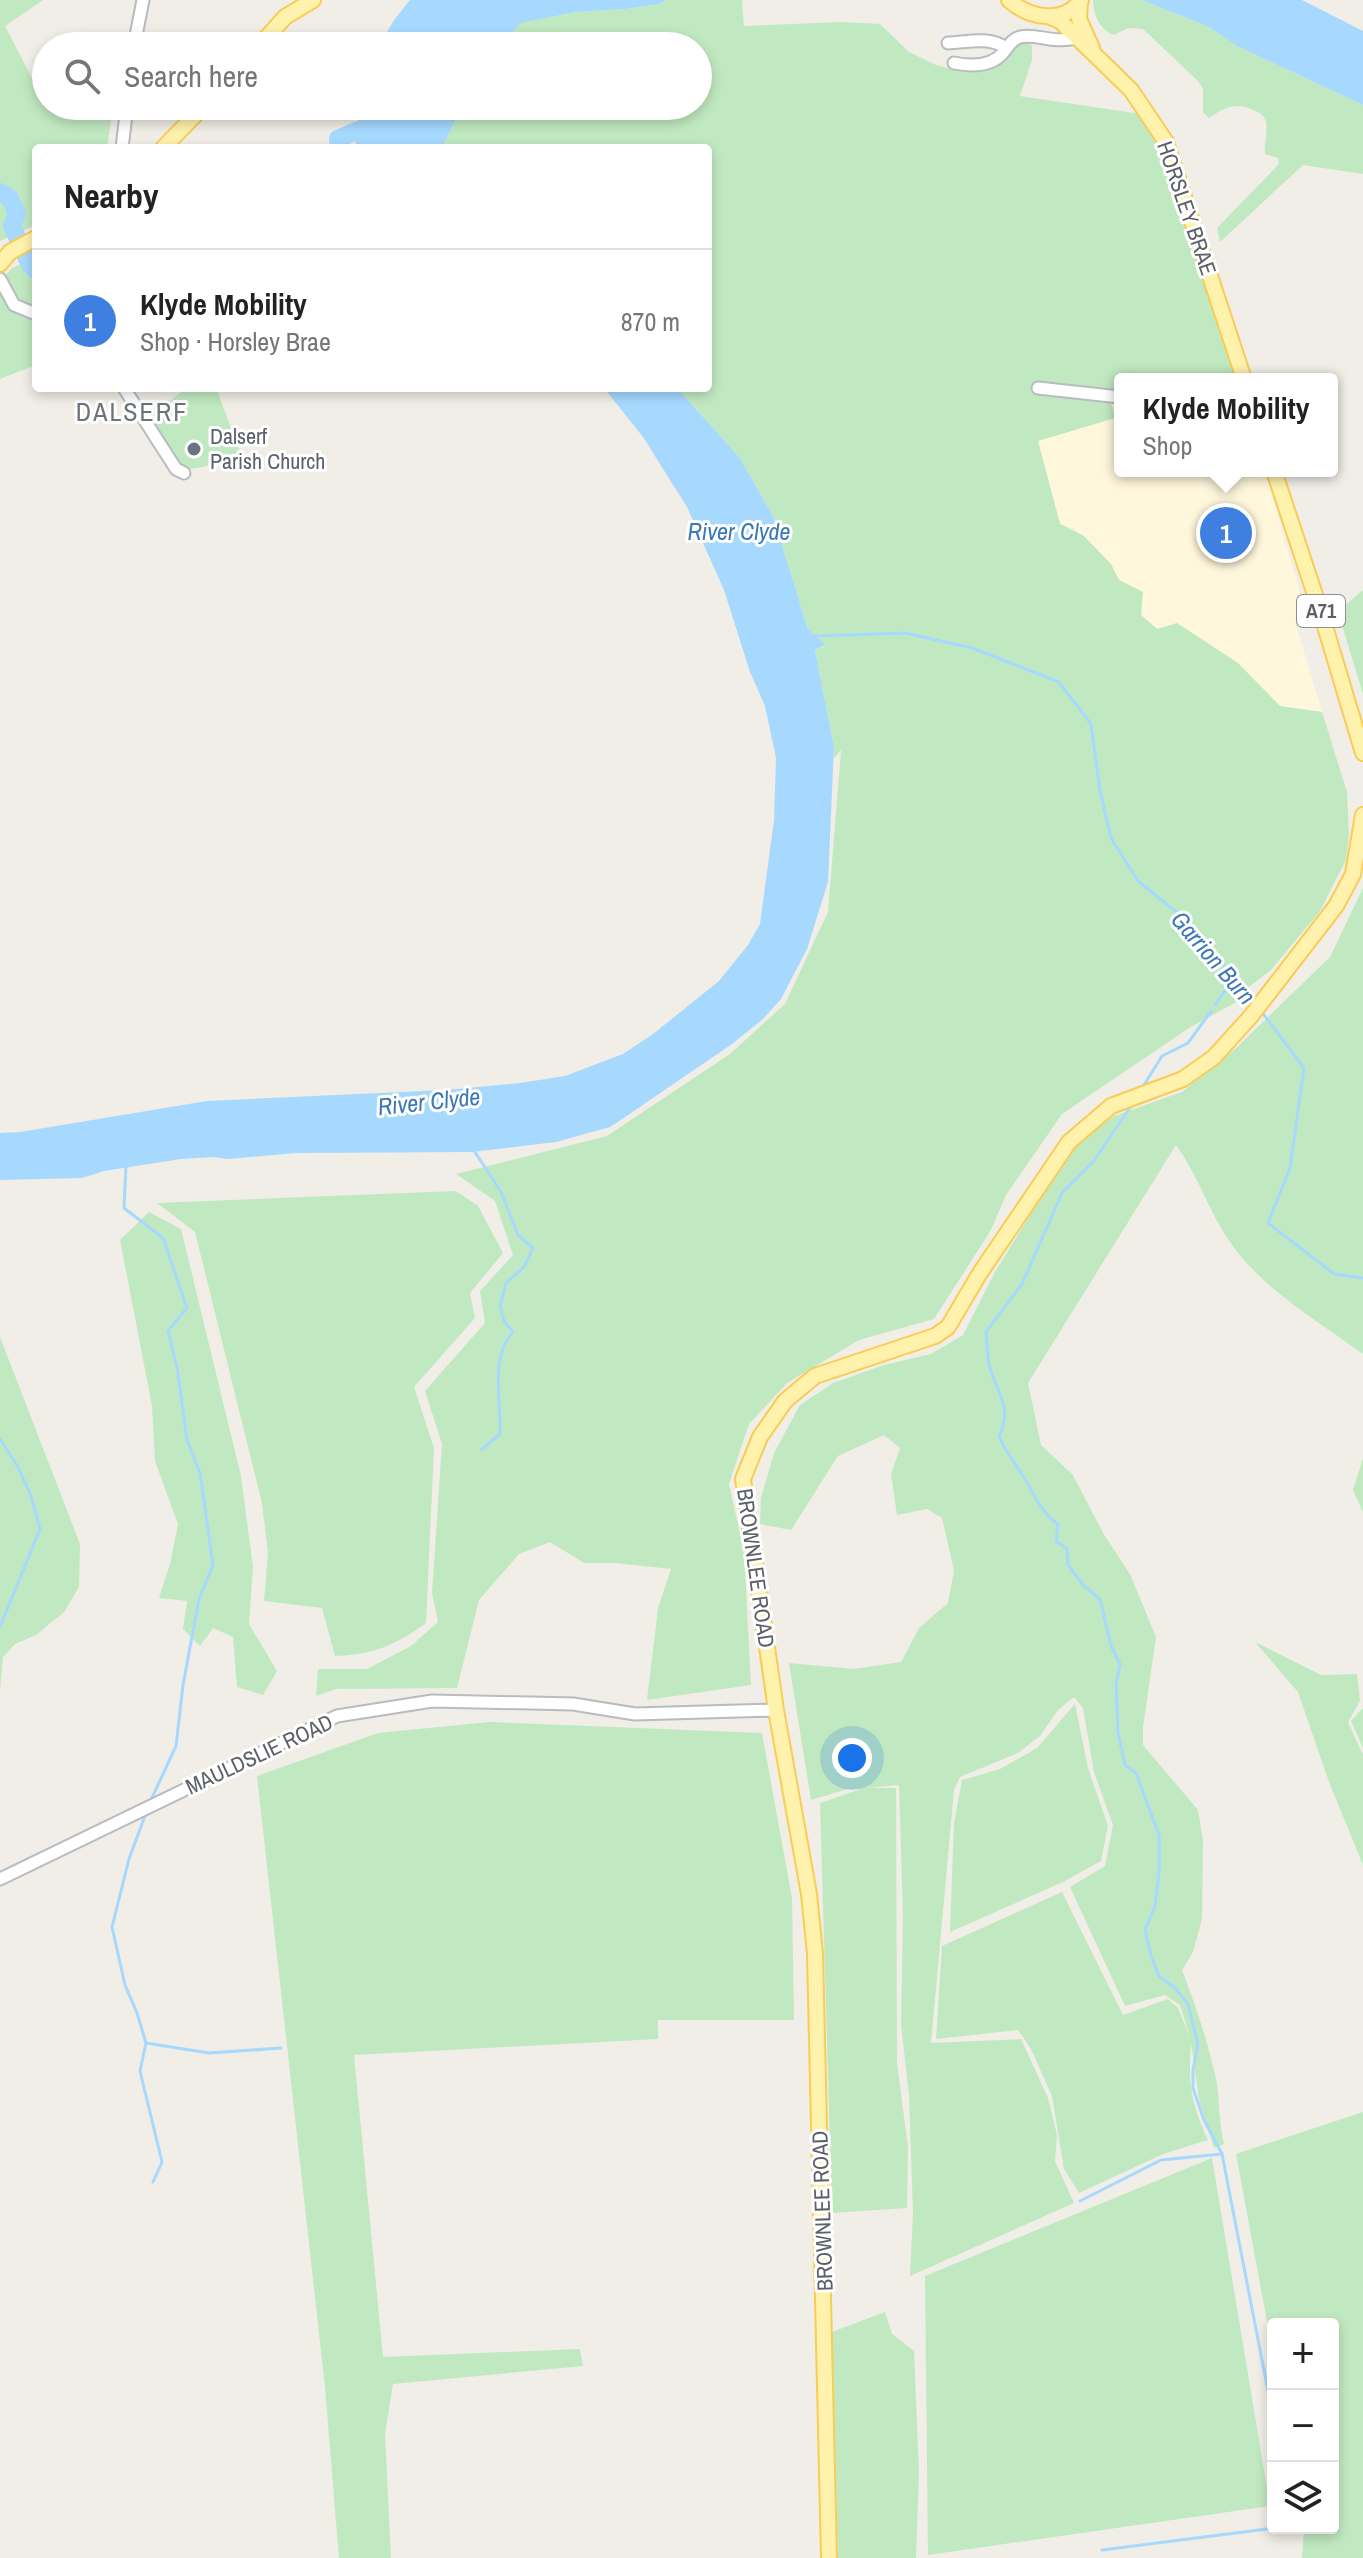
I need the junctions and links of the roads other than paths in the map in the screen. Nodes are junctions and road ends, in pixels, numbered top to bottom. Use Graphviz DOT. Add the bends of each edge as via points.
graph roads {
  1 [pos="143,0"];
  2 [pos="313,0"];
  3 [pos="1009,0"];
  4 [pos="1080,1"];
  5 [pos="1050,17"];
  6 [pos="137,32"];
  7 [pos="272,32"];
  8 [pos="1076,38"];
  9 [pos="948,43"];
  10 [pos="1006,48"];
  11 [pos="1095,56"];
  12 [pos="954,63"];
  13 [pos="125,120"];
  14 [pos="190,120"];
  15 [pos="122,144"];
  16 [pos="167,144"];
  17 [pos="32,240"];
  18 [pos="5,258"];
  19 [pos="0,279"];
  20 [pos="32,312"];
  21 [pos="1242,373"];
  22 [pos="1038,388"];
  23 [pos="127,392"];
  24 [pos="1114,396"];
  25 [pos="184,473"];
  26 [pos="1276,477"];
  27 [pos="1363,753"];
  28 [pos="1363,815"];
  29 [pos="776,1710"];
  30 [pos="0,1879"];
  31 [pos="829,2558"];
  1 -- 6 [label="street"];
  2 -- 7 [label="main road"];
  3 -- 5 [label="main road, HORSLEY BRAE" via="1026,12"];
  4 -- 5 [label="main road" via="1067,14"];
  4 -- 11 [label="main road, HORSLEY BRAE" via="1079,19"];
  5 -- 8 [label="main road, HORSLEY BRAE"];
  8 -- 10 [label="street" via="1061,42 1022,36"];
  8 -- 11 [label="main road, HORSLEY BRAE"];
  9 -- 10 [label="street" via="987,40"];
  10 -- 12 [label="street" via="981,65"];
  11 -- 21 [label="main road, HORSLEY BRAE" via="1131,90 1166,142"];
  13 -- 15 [label="street"];
  14 -- 16 [label="main road"];
  17 -- 18 [label="main road"];
  19 -- 20 [label="street" via="14,305"];
  22 -- 24 [label="street"];
  23 -- 25 [label="street" via="176,469"];
  26 -- 27 [label="main road, A71"];
  28 -- 29 [label="main road, BROWNLEE ROAD" via="1347,885 1316,935 1214,1057 1183,1079 1111,1106 1069,1142 948,1327 815,1376 785,1401 760,1437 743,1479"];
  29 -- 30 [label="street, MAULDSLIE ROAD" via="635,1714 573,1704 432,1701 337,1716"];
  29 -- 31 [label="main road, BROWNLEE ROAD" via="815,1953"];
}
